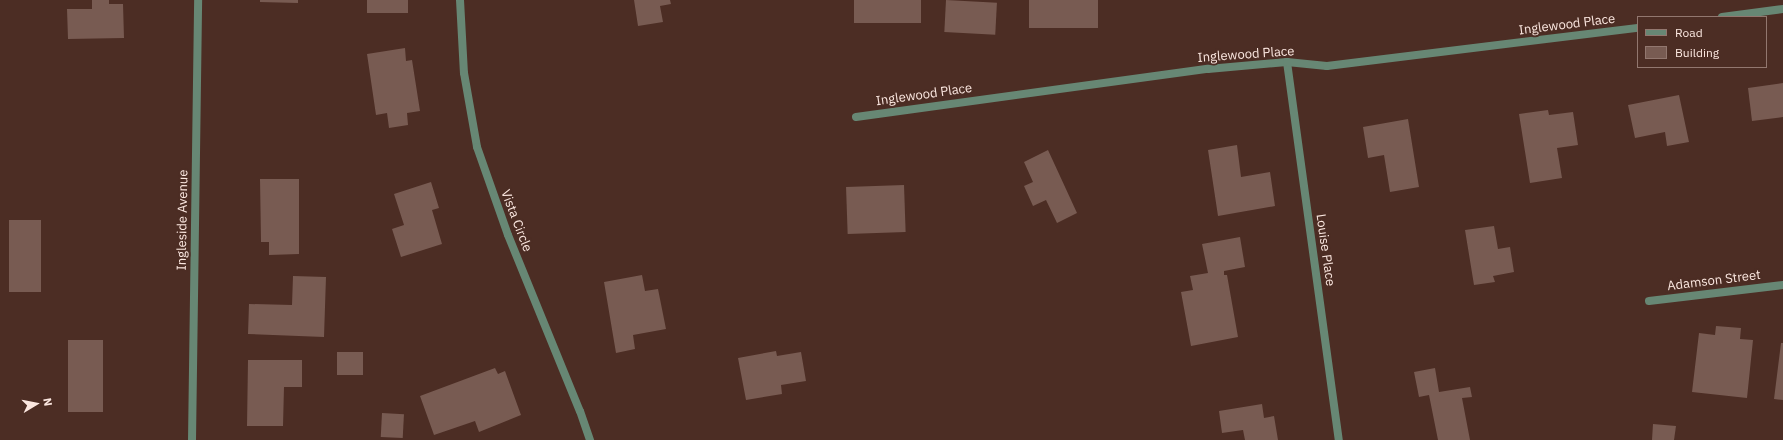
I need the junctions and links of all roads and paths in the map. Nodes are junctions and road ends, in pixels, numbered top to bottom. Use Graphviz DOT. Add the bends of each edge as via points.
graph roads {
  1 [pos="198,0"];
  2 [pos="460,0"];
  3 [pos="1783,9"];
  4 [pos="1730,16"];
  5 [pos="1637,28"];
  6 [pos="1287,62"];
  7 [pos="856,117"];
  8 [pos="1783,285"];
  9 [pos="1649,301"];
  10 [pos="192,440"];
  11 [pos="590,440"];
  12 [pos="1339,440"];
  1 -- 10 [label="street, Ingleside Avenue"];
  2 -- 11 [label="street, Vista Circle" via="464,74 477,147 508,235"];
  3 -- 4 [label="street"];
  5 -- 6 [label="street, Inglewood Place" via="1327,66"];
  6 -- 7 [label="street, Inglewood Place" via="1208,69"];
  6 -- 12 [label="street, Louise Place"];
  8 -- 9 [label="street, Adamson Street"];
}
